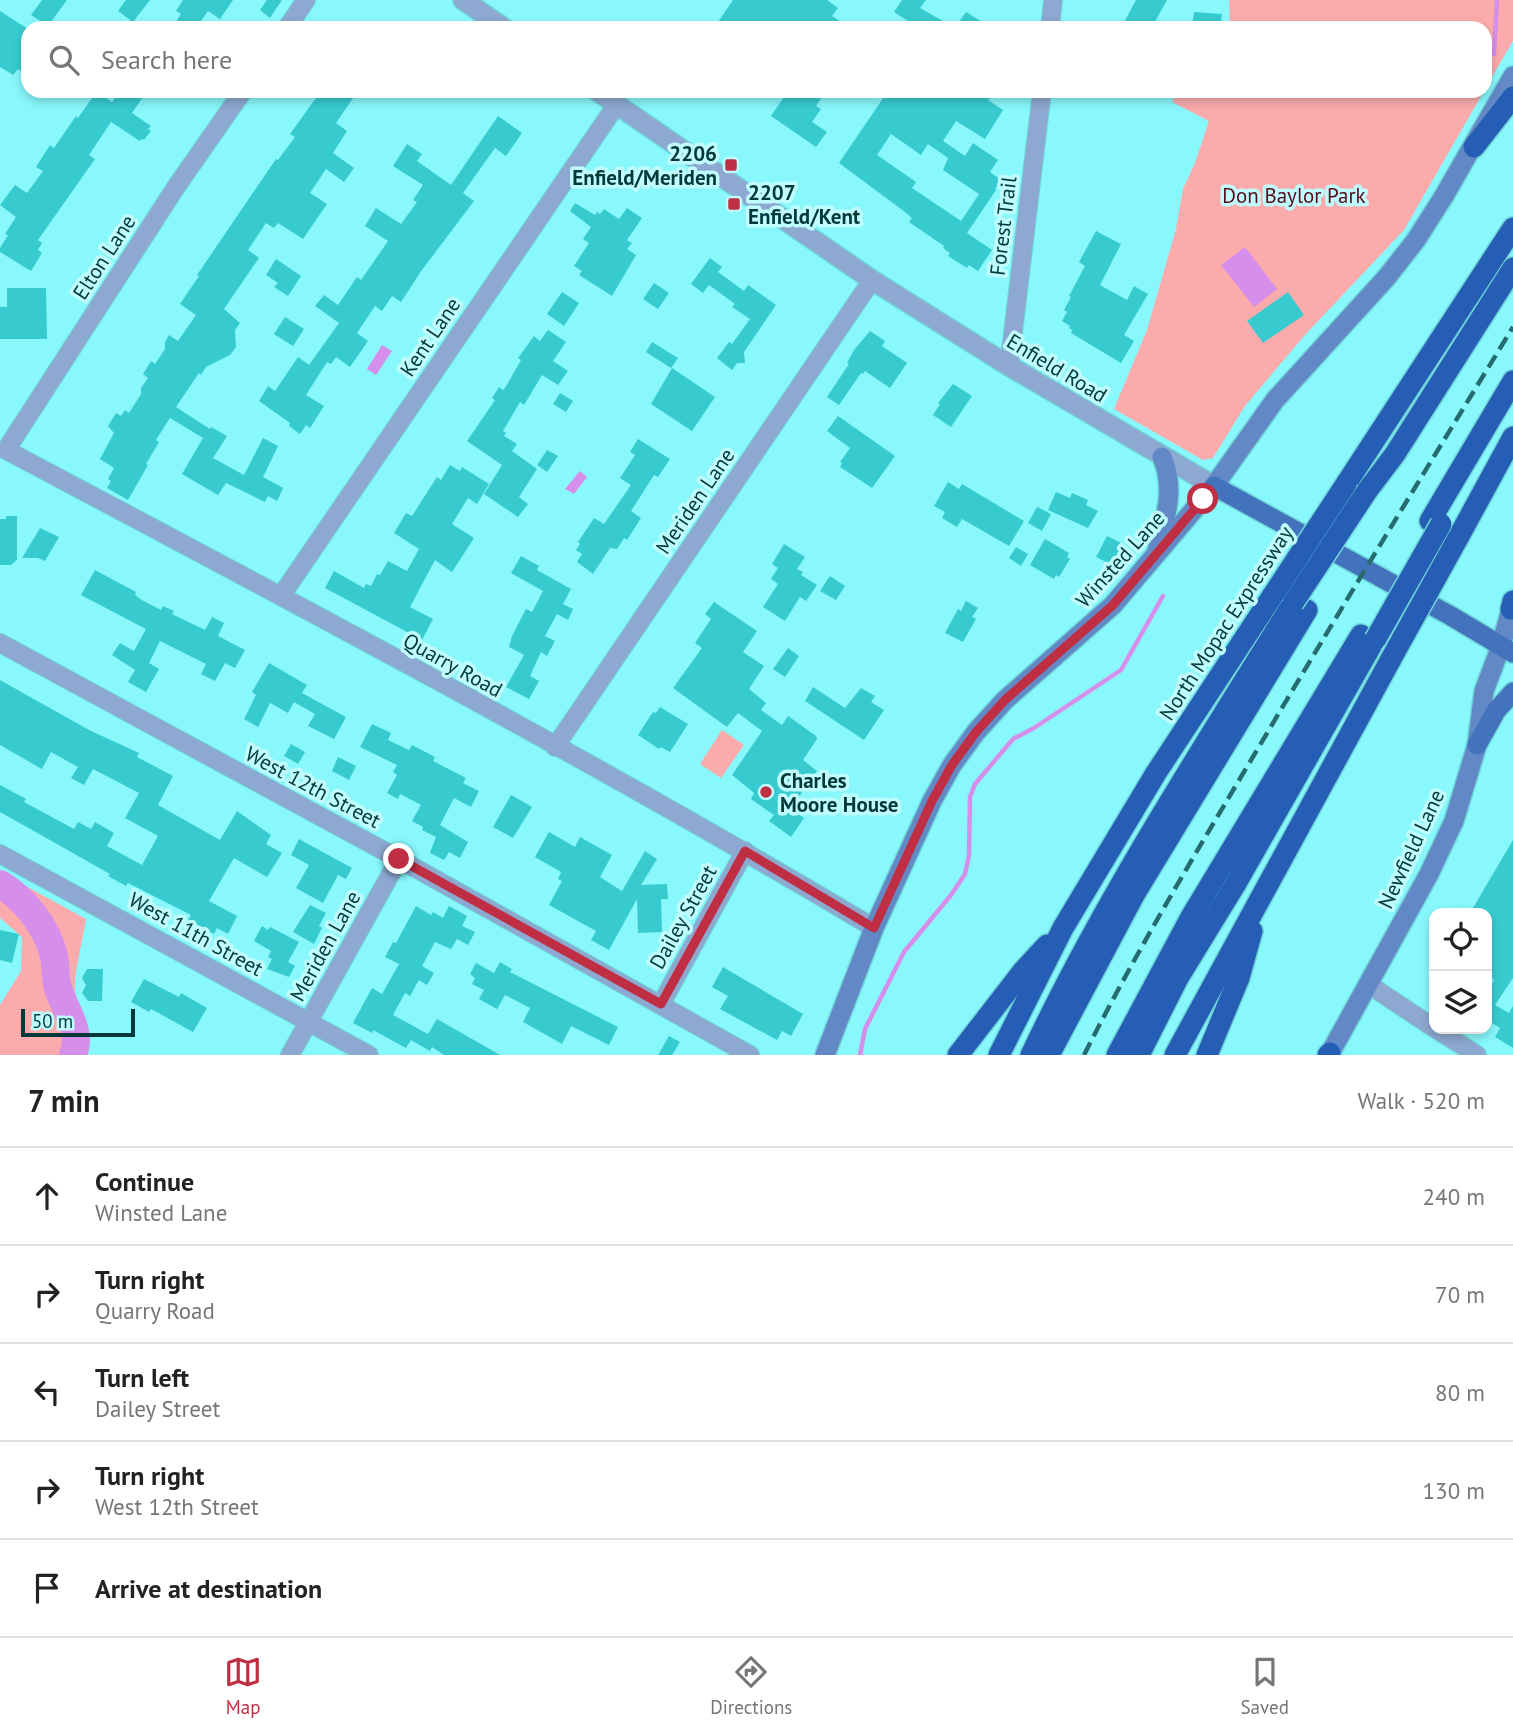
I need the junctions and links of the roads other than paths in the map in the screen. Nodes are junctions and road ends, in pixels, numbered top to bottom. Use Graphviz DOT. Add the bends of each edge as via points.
graph roads {
  1 [pos="306,0"];
  2 [pos="463,0"];
  3 [pos="1053,0"];
  4 [pos="292,21"];
  5 [pos="494,21"];
  6 [pos="1051,21"];
  7 [pos="1513,76"];
  8 [pos="1513,97"];
  9 [pos="238,98"];
  10 [pos="608,98"];
  11 [pos="1041,98"];
  12 [pos="617,104"];
  13 [pos="1474,147"];
  14 [pos="1513,228"];
  15 [pos="1513,268"];
  16 [pos="873,280"];
  17 [pos="1009,366"];
  18 [pos="1513,382"];
  19 [pos="1513,398"];
  20 [pos="1513,437"];
  21 [pos="6,450"];
  22 [pos="1162,457"];
  23 [pos="1214,486"];
  24 [pos="1363,490"];
  25 [pos="1436,522"];
  26 [pos="1156,554"];
  27 [pos="281,596"];
  28 [pos="1512,606"];
  29 [pos="1300,607"];
  30 [pos="1368,638"];
  31 [pos="0,643"];
  32 [pos="1507,650"];
  33 [pos="1513,692"];
  34 [pos="1477,745"];
  35 [pos="555,747"];
  36 [pos="745,851"];
  37 [pos="0,854"];
  38 [pos="399,859"];
  39 [pos="1262,895"];
  40 [pos="874,928"];
  41 [pos="1063,928"];
  42 [pos="1368,984"];
  43 [pos="661,1004"];
  44 [pos="309,1022"];
  45 [pos="1429,1024"];
  46 [pos="1444,1034"];
  47 [pos="1329,1054"];
  48 [pos="290,1055"];
  49 [pos="369,1055"];
  50 [pos="750,1055"];
  51 [pos="825,1055"];
  52 [pos="958,1055"];
  53 [pos="999,1055"];
  54 [pos="1031,1055"];
  55 [pos="1049,1055"];
  56 [pos="1117,1055"];
  57 [pos="1139,1055"];
  58 [pos="1175,1055"];
  59 [pos="1207,1055"];
  60 [pos="1477,1055"];
  1 -- 4 [label="street"];
  2 -- 5 [label="street"];
  3 -- 6 [label="street"];
  7 -- 13 [label="main road, Winsted Lane"];
  8 -- 13 [label="highway"];
  9 -- 21 [label="street, Elton Lane"];
  10 -- 12 [label="street, Enfield Road"];
  11 -- 17 [label="street, Forest Trail"];
  12 -- 16 [label="street, Enfield Road"];
  12 -- 27 [label="street, Kent Lane"];
  13 -- 23 [label="main road, Winsted Lane" via="1416,240 1275,400"];
  14 -- 24 [label="highway, North Mopac Expressway"];
  15 -- 24 [label="highway" via="1395,454"];
  16 -- 17 [label="street, Enfield Road"];
  16 -- 35 [label="street, Meriden Lane"];
  17 -- 22 [label="street, Enfield Road"];
  18 -- 25 [label="highway"];
  19 -- 25 [label="highway"];
  20 -- 39 [label="highway, bridge"];
  21 -- 27 [label="street, Quarry Road"];
  22 -- 23 [label="street, Enfield Road"];
  22 -- 26 [label="main road" via="1170,475 1170,493"];
  23 -- 26 [label="main road, Winsted Lane"];
  23 -- 32 [label="main road, Enfield Road"];
  24 -- 29 [label="highway"];
  24 -- 41 [label="highway, North Mopac Expressway, bridge" via="1273,595"];
  25 -- 30 [label="highway, bridge"];
  26 -- 40 [label="main road, Winsted Lane" via="1113,605 1005,700 976,732 932,801"];
  27 -- 35 [label="street, Quarry Road"];
  28 -- 32 [label="main road, Newfield Lane"];
  29 -- 54 [label="highway" via="1107,907"];
  29 -- 55 [label="highway" via="1134,895"];
  30 -- 56 [label="highway" via="1191,917"];
  30 -- 57 [label="highway"];
  31 -- 38 [label="street, West 12th Street"];
  32 -- 34 [label="main road, Newfield Lane" via="1484,691"];
  33 -- 34 [label="main road"];
  34 -- 42 [label="main road, Newfield Lane" via="1444,843"];
  35 -- 36 [label="street, Quarry Road"];
  36 -- 40 [label="street, Quarry Road"];
  36 -- 43 [label="street, Dailey Street"];
  37 -- 44 [label="street, West 11th Street"];
  38 -- 43 [label="street, West 12th Street"];
  38 -- 44 [label="street, Meriden Lane"];
  39 -- 58 [label="highway"];
  39 -- 59 [label="highway" via="1239,978"];
  40 -- 51 [label="main road, Winsted Lane"];
  41 -- 52 [label="highway"];
  41 -- 53 [label="highway, North Mopac Expressway"];
  42 -- 45 [label="street"];
  42 -- 47 [label="main road, Newfield Lane"];
  43 -- 50 [label="street, West 12th Street"];
  44 -- 48 [label="street, Meriden Lane"];
  44 -- 49 [label="street, West 11th Street"];
  46 -- 60 [label="street"];
}
